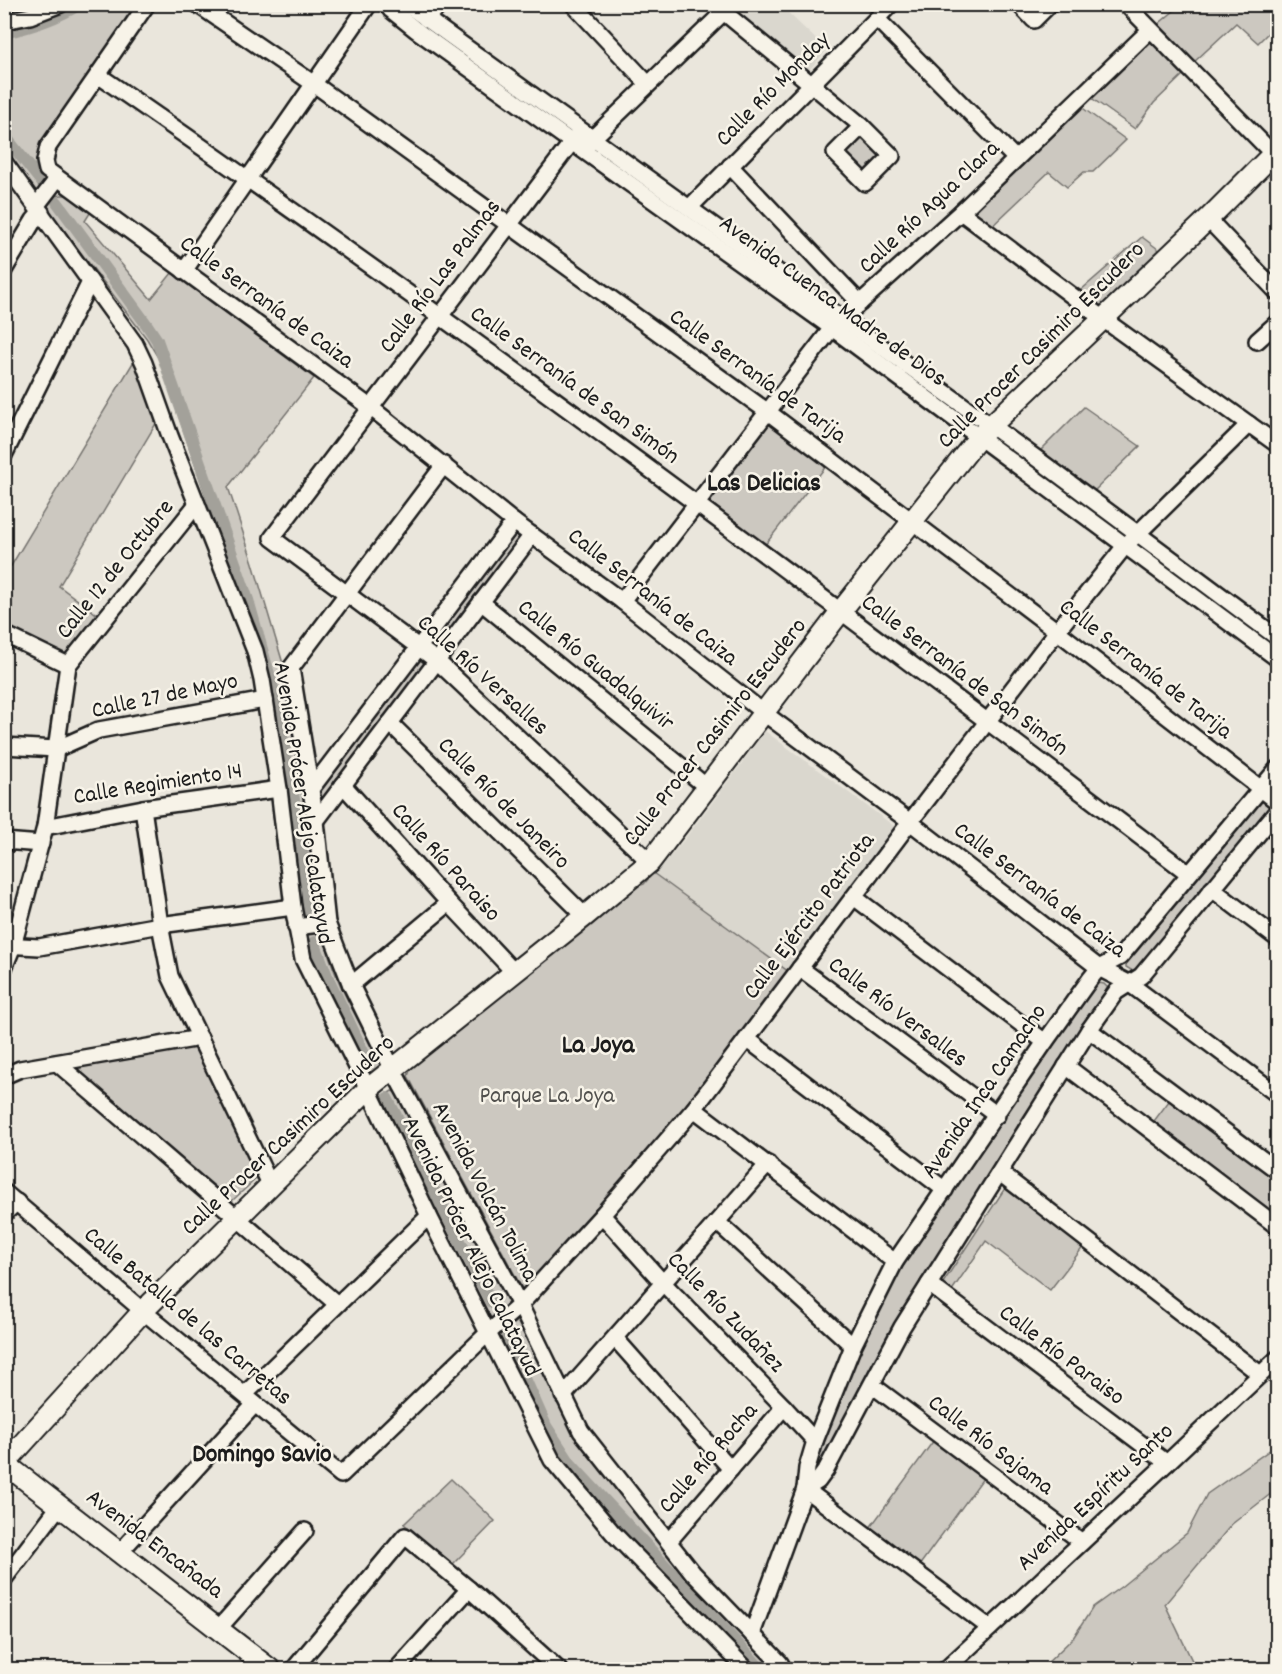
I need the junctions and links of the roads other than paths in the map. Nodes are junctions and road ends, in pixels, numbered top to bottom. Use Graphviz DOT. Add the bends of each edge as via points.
graph roads {
  1 [pos="61,4"];
  2 [pos="147,4"];
  3 [pos="197,4"];
  4 [pos="369,4"];
  5 [pos="387,4"];
  6 [pos="406,4"];
  7 [pos="441,4"];
  8 [pos="573,4"];
  9 [pos="891,4"];
  10 [pos="1019,4"];
  11 [pos="1050,4"];
  12 [pos="1126,4"];
  13 [pos="723,7"];
  14 [pos="426,19"];
  15 [pos="877,19"];
  16 [pos="4,21"];
  17 [pos="1150,30"];
  18 [pos="98,75"];
  19 [pos="314,84"];
  20 [pos="648,84"];
  21 [pos="810,85"];
  22 [pos="862,126"];
  23 [pos="582,141"];
  24 [pos="1276,154"];
  25 [pos="1016,159"];
  26 [pos="4,162"];
  27 [pos="730,166"];
  28 [pos="249,178"];
  29 [pos="57,179"];
  30 [pos="690,207"];
  31 [pos="39,208"];
  32 [pos="961,212"];
  33 [pos="1208,219"];
  34 [pos="509,226"];
  35 [pos="4,270"];
  36 [pos="184,271"];
  37 [pos="90,282"];
  38 [pos="1278,293"];
  39 [pos="860,303"];
  40 [pos="441,316"];
  41 [pos="1103,319"];
  42 [pos="1278,322"];
  43 [pos="837,323"];
  44 [pos="1257,341"];
  45 [pos="370,407"];
  46 [pos="768,412"];
  47 [pos="1249,424"];
  48 [pos="986,431"];
  49 [pos="1278,445"];
  50 [pos="4,455"];
  51 [pos="444,465"];
  52 [pos="197,504"];
  53 [pos="697,504"];
  54 [pos="912,520"];
  55 [pos="514,522"];
  56 [pos="1137,534"];
  57 [pos="532,535"];
  58 [pos="272,538"];
  59 [pos="1125,546"];
  60 [pos="347,593"];
  61 [pos="622,601"];
  62 [pos="481,602"];
  63 [pos="841,611"];
  64 [pos="1057,631"];
  65 [pos="4,634"];
  66 [pos="1278,638"];
  67 [pos="418,646"];
  68 [pos="1278,659"];
  69 [pos="437,661"];
  70 [pos="68,665"];
  71 [pos="265,700"];
  72 [pos="764,713"];
  73 [pos="988,721"];
  74 [pos="390,723"];
  75 [pos="4,746"];
  76 [pos="56,749"];
  77 [pos="1278,768"];
  78 [pos="343,784"];
  79 [pos="708,788"];
  80 [pos="279,789"];
  81 [pos="311,789"];
  82 [pos="1261,789"];
  83 [pos="1278,802"];
  84 [pos="143,808"];
  85 [pos="1278,810"];
  86 [pos="316,820"];
  87 [pos="910,822"];
  88 [pos="45,827"];
  89 [pos="4,840"];
  90 [pos="41,844"];
  91 [pos="651,862"];
  92 [pos="1188,873"];
  93 [pos="1212,889"];
  94 [pos="854,897"];
  95 [pos="449,903"];
  96 [pos="293,908"];
  97 [pos="585,916"];
  98 [pos="325,923"];
  99 [pos="160,925"];
  100 [pos="298,927"];
  101 [pos="1278,939"];
  102 [pos="9,945"];
  103 [pos="4,968"];
  104 [pos="800,968"];
  105 [pos="1099,968"];
  106 [pos="514,972"];
  107 [pos="1130,984"];
  108 [pos="351,986"];
  109 [pos="1089,1030"];
  110 [pos="200,1038"];
  111 [pos="747,1039"];
  112 [pos="1045,1042"];
  113 [pos="57,1063"];
  114 [pos="1066,1066"];
  115 [pos="393,1070"];
  116 [pos="4,1076"];
  117 [pos="368,1089"];
  118 [pos="1278,1095"];
  119 [pos="694,1109"];
  120 [pos="997,1115"];
  121 [pos="768,1164"];
  122 [pos="1278,1171"];
  123 [pos="1000,1173"];
  124 [pos="271,1186"];
  125 [pos="945,1190"];
  126 [pos="11,1197"];
  127 [pos="4,1214"];
  128 [pos="602,1215"];
  129 [pos="429,1216"];
  130 [pos="237,1217"];
  131 [pos="717,1222"];
  132 [pos="1278,1227"];
  133 [pos="895,1262"];
  134 [pos="664,1284"];
  135 [pos="929,1284"];
  136 [pos="337,1304"];
  137 [pos="520,1305"];
  138 [pos="143,1311"];
  139 [pos="488,1333"];
  140 [pos="615,1338"];
  141 [pos="854,1346"];
  142 [pos="1278,1358"];
  143 [pos="1260,1374"];
  144 [pos="872,1385"];
  145 [pos="563,1396"];
  146 [pos="250,1399"];
  147 [pos="784,1407"];
  148 [pos="815,1441"];
  149 [pos="5,1463"];
  150 [pos="1167,1463"];
  151 [pos="731,1469"];
  152 [pos="341,1475"];
  153 [pos="805,1489"];
  154 [pos="60,1505"];
  155 [pos="305,1531"];
  156 [pos="669,1541"];
  157 [pos="1082,1542"];
  158 [pos="120,1552"];
  159 [pos="4,1579"];
  160 [pos="469,1589"];
  161 [pos="219,1628"];
  162 [pos="990,1628"];
  163 [pos="752,1634"];
  164 [pos="271,1670"];
  165 [pos="293,1670"];
  166 [pos="396,1670"];
  167 [pos="559,1670"];
  168 [pos="747,1670"];
  169 [pos="784,1670"];
  170 [pos="945,1670"];
  1 -- 16 [label="street"];
  2 -- 18 [label="street"];
  3 -- 19 [label="street, Calle Serranía de Tarija"];
  4 -- 19 [label="street"];
  5 -- 23 [label="street, Avenida Cuenca Madre de Dios" via="416,30"];
  6 -- 14 [label="street, Avenida Cuenca Madre de Dios"];
  7 -- 14 [label="street"];
  8 -- 20 [label="street"];
  9 -- 15 [label="street, Calle Río Monday"];
  10 -- 11 [label="street" via="1034,20"];
  12 -- 17 [label="street"];
  13 -- 20 [label="street, Calle Río Las Palmas"];
  13 -- 21 [label="street"];
  14 -- 23 [label="street, Avenida Cuenca Madre de Dios"];
  15 -- 21 [label="street, Calle Río Monday"];
  15 -- 25 [label="street"];
  17 -- 24 [label="street"];
  17 -- 25 [label="street, Calle Río Agua Clara"];
  18 -- 28 [label="street, Calle Serranía de San Simón"];
  18 -- 29 [label="street" via="48,147 47,170"];
  19 -- 28 [label="street"];
  19 -- 34 [label="street, Calle Serranía de Tarija"];
  20 -- 23 [label="street, Calle Río Las Palmas"];
  21 -- 22 [label="street"];
  21 -- 27 [label="street, Calle Río Monday"];
  23 -- 30 [label="street, Avenida Cuenca Madre de Dios"];
  23 -- 34 [label="street, Calle Río Las Palmas"];
  23 -- 43 [label="street, Avenida Cuenca Madre de Dios"];
  24 -- 33 [label="main road, Calle Procer Casimiro Escudero"];
  25 -- 32 [label="street, Calle Río Agua Clara"];
  26 -- 31 [label="street, Avenida Prócer Alejo Calatayud"];
  27 -- 30 [label="street, Calle Río Monday"];
  27 -- 39 [label="street"];
  28 -- 36 [label="street"];
  28 -- 40 [label="street, Calle Serranía de San Simón"];
  29 -- 31 [label="street"];
  29 -- 36 [label="street, Calle Serranía de Caiza"];
  30 -- 43 [label="street, Avenida Cuenca Madre de Dios"];
  31 -- 35 [label="street"];
  31 -- 37 [label="street, Avenida Prócer Alejo Calatayud"];
  32 -- 39 [label="street, Calle Río Agua Clara"];
  32 -- 41 [label="street"];
  33 -- 38 [label="street"];
  33 -- 41 [label="main road, Calle Procer Casimiro Escudero"];
  34 -- 40 [label="street, Calle Río Las Palmas"];
  34 -- 46 [label="street, Calle Serranía de Tarija"];
  36 -- 45 [label="street, Calle Serranía de Caiza"];
  37 -- 50 [label="street"];
  37 -- 52 [label="street, Avenida Prócer Alejo Calatayud" via="135,344"];
  39 -- 43 [label="street, Calle Río Agua Clara"];
  40 -- 45 [label="street, Calle Río Las Palmas"];
  40 -- 53 [label="street, Calle Serranía de San Simón"];
  41 -- 47 [label="street"];
  41 -- 48 [label="main road, Calle Procer Casimiro Escudero"];
  42 -- 44 [label="street"];
  43 -- 46 [label="street, Calle Río Agua Clara"];
  43 -- 48 [label="street, Avenida Cuenca Madre de Dios"];
  45 -- 51 [label="street, Calle Serranía de Caiza"];
  45 -- 58 [label="street, Calle Río Las Palmas"];
  46 -- 53 [label="street, Calle Río Agua Clara"];
  46 -- 54 [label="street, Calle Serranía de Tarija"];
  47 -- 49 [label="street"];
  47 -- 56 [label="street"];
  48 -- 54 [label="main road, Calle Procer Casimiro Escudero"];
  48 -- 56 [label="street, Avenida Cuenca Madre de Dios"];
  48 -- 59 [label="street, Avenida Cuenca Madre de Dios"];
  51 -- 55 [label="street, Calle Serranía de Caiza"];
  51 -- 60 [label="street"];
  52 -- 70 [label="street, Calle 12 de Octubre"];
  52 -- 71 [label="street, Avenida Prócer Alejo Calatayud" via="255,651"];
  53 -- 61 [label="street, Calle Río Agua Clara"];
  53 -- 63 [label="street, Calle Serranía de San Simón"];
  54 -- 63 [label="main road, Calle Procer Casimiro Escudero"];
  54 -- 64 [label="street, Calle Serranía de Tarija"];
  55 -- 57 [label="street, Calle Serranía de Caiza"];
  55 -- 67 [label="street"];
  56 -- 59 [label="street, Calle Ejército Patriota"];
  56 -- 66 [label="street, Avenida Cuenca Madre de Dios"];
  57 -- 61 [label="street, Calle Serranía de Caiza"];
  57 -- 62 [label="street"];
  58 -- 60 [label="street, Calle Río Versalles"];
  59 -- 64 [label="street, Calle Ejército Patriota"];
  59 -- 68 [label="street, Avenida Cuenca Madre de Dios"];
  60 -- 67 [label="street, Calle Río Versalles"];
  60 -- 81 [label="street, Avenida Volcán Tolima" via="291,668"];
  61 -- 72 [label="street, Calle Serranía de Caiza"];
  62 -- 69 [label="street"];
  62 -- 79 [label="street, Calle Río Guadalquivir"];
  63 -- 72 [label="main road, Calle Procer Casimiro Escudero"];
  63 -- 73 [label="street, Calle Serranía de San Simón"];
  64 -- 73 [label="street, Calle Ejército Patriota"];
  64 -- 82 [label="street, Calle Serranía de Tarija"];
  65 -- 70 [label="street, Calle 12 de Octubre"];
  67 -- 69 [label="street, Calle Río Versalles"];
  67 -- 81 [label="street"];
  69 -- 74 [label="street"];
  69 -- 91 [label="street, Calle Río Versalles"];
  70 -- 76 [label="street"];
  71 -- 76 [label="street, Calle 27 de Mayo" via="99,730"];
  71 -- 80 [label="street, Avenida Prócer Alejo Calatayud"];
  72 -- 79 [label="main road, Calle Procer Casimiro Escudero"];
  72 -- 87 [label="street, Calle Serranía de Caiza"];
  73 -- 87 [label="street, Calle Ejército Patriota"];
  73 -- 92 [label="street, Calle Serranía de San Simón"];
  74 -- 78 [label="street"];
  74 -- 97 [label="street, Calle Río de Janeiro"];
  75 -- 76 [label="street, Calle 27 de Mayo"];
  76 -- 88 [label="street"];
  77 -- 82 [label="street, Avenida Inca Camacho"];
  78 -- 86 [label="street"];
  78 -- 95 [label="street, Calle Río Paraiso"];
  79 -- 91 [label="main road, Calle Procer Casimiro Escudero"];
  80 -- 84 [label="street, Calle Regimiento 14"];
  80 -- 96 [label="street, Avenida Prócer Alejo Calatayud"];
  81 -- 86 [label="street, Avenida Volcán Tolima"];
  82 -- 83 [label="street, Calle Serranía de Tarija"];
  82 -- 92 [label="street, Avenida Inca Camacho"];
  84 -- 88 [label="street, Calle Regimiento 14"];
  84 -- 99 [label="street"];
  85 -- 93 [label="street, Avenida Inca Camacho"];
  86 -- 98 [label="street, Avenida Volcán Tolima"];
  87 -- 94 [label="street, Calle Ejército Patriota"];
  87 -- 105 [label="street, Calle Serranía de Caiza"];
  88 -- 90 [label="street"];
  89 -- 90 [label="street"];
  90 -- 102 [label="street"];
  91 -- 97 [label="main road, Calle Procer Casimiro Escudero"];
  92 -- 105 [label="street, Avenida Inca Camacho" via="1119,957"];
  93 -- 101 [label="street"];
  93 -- 107 [label="street, Avenida Inca Camacho" via="1141,976"];
  94 -- 104 [label="street, Calle Ejército Patriota"];
  94 -- 112 [label="street"];
  95 -- 106 [label="street, Calle Río Paraiso"];
  95 -- 108 [label="street"];
  96 -- 99 [label="street"];
  96 -- 100 [label="street, Avenida Prócer Alejo Calatayud"];
  97 -- 106 [label="main road, Calle Procer Casimiro Escudero"];
  98 -- 100 [label="street"];
  98 -- 108 [label="street, Avenida Volcán Tolima"];
  99 -- 102 [label="street" via="39,947"];
  99 -- 110 [label="street" via="170,976"];
  100 -- 117 [label="street, Avenida Prócer Alejo Calatayud" via="303,959"];
  102 -- 103 [label="street"];
  104 -- 111 [label="street, Calle Ejército Patriota"];
  104 -- 120 [label="street, Calle Río Versalles"];
  105 -- 107 [label="street, Calle Serranía de Caiza"];
  105 -- 112 [label="street, Avenida Inca Camacho"];
  106 -- 115 [label="main road, Calle Procer Casimiro Escudero"];
  107 -- 109 [label="street, Avenida Inca Camacho" via="1116,992"];
  107 -- 118 [label="street, Calle Serranía de Caiza"];
  108 -- 115 [label="street, Avenida Volcán Tolima"];
  109 -- 114 [label="street, Avenida Inca Camacho"];
  109 -- 122 [label="street"];
  110 -- 113 [label="street"];
  110 -- 124 [label="street"];
  111 -- 119 [label="street, Calle Ejército Patriota"];
  111 -- 125 [label="street"];
  112 -- 120 [label="street, Avenida Inca Camacho"];
  113 -- 116 [label="street"];
  113 -- 130 [label="street"];
  114 -- 123 [label="street, Avenida Inca Camacho"];
  114 -- 132 [label="street"];
  115 -- 117 [label="main road, Calle Procer Casimiro Escudero"];
  115 -- 137 [label="street, Avenida Volcán Tolima"];
  117 -- 124 [label="main road, Calle Procer Casimiro Escudero"];
  117 -- 129 [label="street, Avenida Prócer Alejo Calatayud"];
  119 -- 121 [label="street"];
  119 -- 128 [label="street, Calle Ejército Patriota"];
  120 -- 125 [label="street, Avenida Inca Camacho"];
  121 -- 131 [label="street"];
  121 -- 133 [label="street"];
  123 -- 135 [label="street, Avenida Inca Camacho"];
  123 -- 143 [label="street"];
  124 -- 130 [label="main road, Calle Procer Casimiro Escudero"];
  125 -- 133 [label="street, Avenida Inca Camacho"];
  126 -- 127 [label="street"];
  126 -- 138 [label="street, Calle Batalla de las Carretas"];
  128 -- 134 [label="street, Calle Río Zudañez"];
  128 -- 137 [label="street, Calle Ejército Patriota"];
  129 -- 136 [label="street"];
  129 -- 139 [label="street, Avenida Prócer Alejo Calatayud"];
  130 -- 136 [label="street"];
  130 -- 138 [label="main road, Calle Procer Casimiro Escudero"];
  131 -- 134 [label="street"];
  131 -- 141 [label="street"];
  133 -- 141 [label="street, Avenida Inca Camacho"];
  134 -- 140 [label="street"];
  134 -- 147 [label="street, Calle Río Zudañez"];
  135 -- 144 [label="street, Avenida Inca Camacho"];
  135 -- 150 [label="street, Calle Río Paraiso"];
  136 -- 146 [label="street"];
  137 -- 139 [label="street, Calle Ejército Patriota"];
  137 -- 145 [label="street, Avenida Volcán Tolima"];
  138 -- 146 [label="street, Calle Batalla de las Carretas"];
  138 -- 149 [label="main road, Calle Procer Casimiro Escudero"];
  139 -- 152 [label="street, Calle Ejército Patriota"];
  139 -- 168 [label="street, Avenida Prócer Alejo Calatayud" via="562,1473 613,1533"];
  140 -- 145 [label="street"];
  140 -- 151 [label="street"];
  141 -- 148 [label="street, Avenida Inca Camacho"];
  142 -- 143 [label="street, Avenida Espíritu Santo"];
  143 -- 150 [label="street, Avenida Espíritu Santo"];
  144 -- 153 [label="street, Avenida Inca Camacho" via="826,1470"];
  144 -- 157 [label="street, Calle Río Sajama"];
  145 -- 156 [label="street, Avenida Volcán Tolima" via="581,1431"];
  146 -- 152 [label="street, Calle Batalla de las Carretas"];
  146 -- 158 [label="street"];
  147 -- 148 [label="street, Calle Río Zudañez"];
  147 -- 151 [label="street, Calle Río Rocha"];
  148 -- 153 [label="street, Avenida Inca Camacho"];
  149 -- 154 [label="main road, Avenida Encañada"];
  150 -- 157 [label="street, Avenida Espíritu Santo"];
  151 -- 156 [label="street, Calle Río Rocha"];
  153 -- 162 [label="street"];
  153 -- 163 [label="street, Avenida Inca Camacho"];
  154 -- 158 [label="main road, Avenida Encañada"];
  154 -- 159 [label="street"];
  155 -- 161 [label="street"];
  156 -- 163 [label="street, Avenida Volcán Tolima" via="693,1573"];
  157 -- 162 [label="street, Avenida Espíritu Santo"];
  158 -- 161 [label="main road, Avenida Encañada"];
  160 -- 165 [label="street" via="405,1536"];
  160 -- 166 [label="street"];
  160 -- 167 [label="street"];
  161 -- 164 [label="main road, Avenida Encañada"];
  162 -- 170 [label="street, Avenida Espíritu Santo"];
  163 -- 169 [label="street, Avenida Volcán Tolima"];
}
